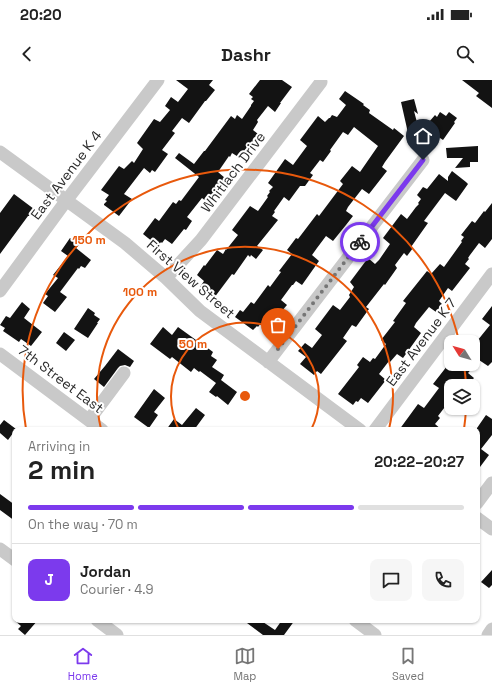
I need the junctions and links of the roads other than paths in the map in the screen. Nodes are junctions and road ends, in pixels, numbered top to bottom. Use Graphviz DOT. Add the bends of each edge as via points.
graph roads {
  1 [pos="158,80"];
  2 [pos="321,82"];
  3 [pos="0,152"];
  4 [pos="423,160"];
  5 [pos="66,201"];
  6 [pos="492,274"];
  7 [pos="166,278"];
  8 [pos="0,291"];
  9 [pos="0,354"];
  10 [pos="268,362"];
  11 [pos="124,373"];
  12 [pos="89,420"];
  13 [pos="98,427"];
  14 [pos="356,427"];
  15 [pos="377,427"];
  16 [pos="492,483"];
  17 [pos="480,499"];
  18 [pos="480,520"];
  19 [pos="492,529"];
  20 [pos="0,549"];
  21 [pos="12,558"];
  22 [pos="101,623"];
  23 [pos="359,623"];
  24 [pos="492,629"];
  25 [pos="117,635"];
  26 [pos="375,635"];
  27 [pos="488,635"];
  1 -- 5 [label="street, East Avenue K 4"];
  2 -- 7 [label="street, Whitlach Drive" via="201,240"];
  3 -- 5 [label="street, First View Street"];
  4 -- 10 [label="street"];
  5 -- 7 [label="street, First View Street" via="124,243"];
  5 -- 8 [label="street, East Avenue K 4"];
  6 -- 15 [label="street, East Avenue K 7"];
  7 -- 10 [label="street, First View Street" via="200,310"];
  9 -- 12 [label="street, 7th Street East"];
  10 -- 14 [label="street, First View Street"];
  11 -- 12 [label="street"];
  12 -- 13 [label="street, 7th Street East"];
  16 -- 17 [label="street"];
  18 -- 19 [label="street"];
  20 -- 21 [label="street"];
  22 -- 25 [label="street"];
  23 -- 26 [label="street"];
  24 -- 27 [label="street"];
}
